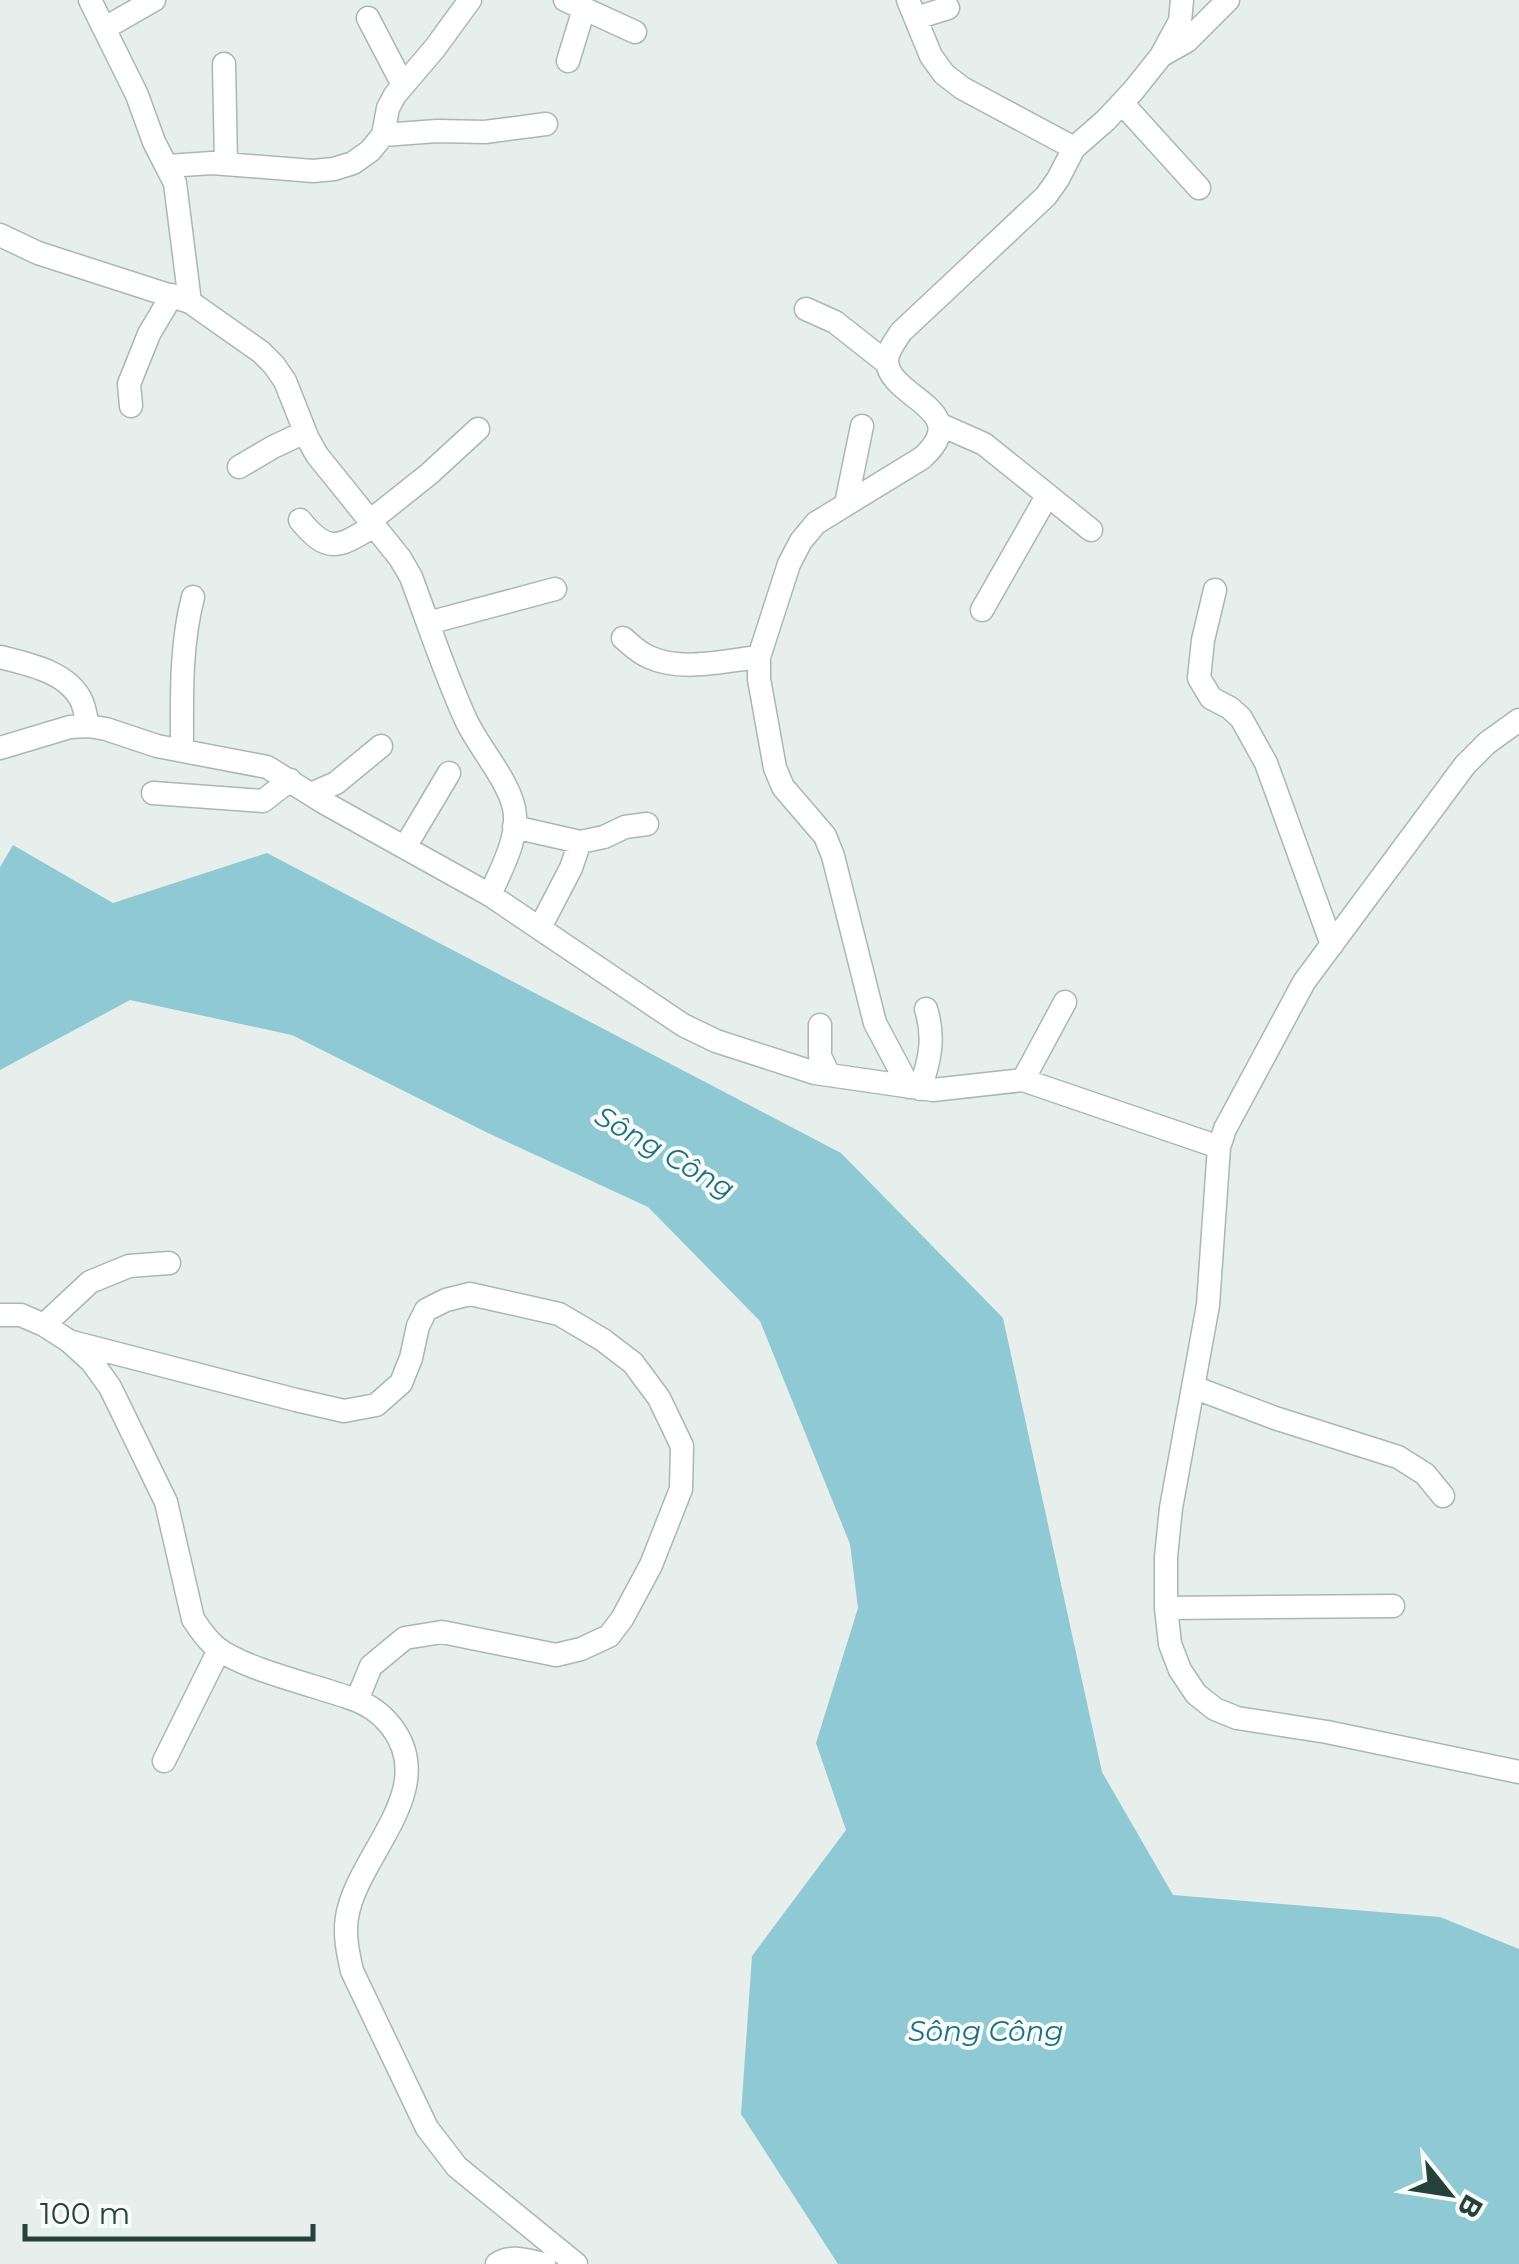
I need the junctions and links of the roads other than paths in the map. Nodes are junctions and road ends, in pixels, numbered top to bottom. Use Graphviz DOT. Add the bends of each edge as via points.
graph roads {
  1 [pos="90,0"];
  2 [pos="154,0"];
  3 [pos="470,0"];
  4 [pos="1182,0"];
  5 [pos="1228,0"];
  6 [pos="574,4"];
  7 [pos="948,8"];
  8 [pos="912,9"];
  9 [pos="368,18"];
  10 [pos="105,28"];
  11 [pos="635,32"];
  12 [pos="1160,56"];
  13 [pos="568,60"];
  14 [pos="224,64"];
  15 [pos="403,85"];
  16 [pos="1122,104"];
  17 [pos="546,124"];
  18 [pos="383,135"];
  19 [pos="1074,148"];
  20 [pos="226,163"];
  21 [pos="168,166"];
  22 [pos="1199,188"];
  23 [pos="0,236"];
  24 [pos="181,298"];
  25 [pos="806,309"];
  26 [pos="887,362"];
  27 [pos="131,406"];
  28 [pos="940,425"];
  29 [pos="862,426"];
  30 [pos="478,429"];
  31 [pos="305,432"];
  32 [pos="238,467"];
  33 [pos="1047,496"];
  34 [pos="846,504"];
  35 [pos="300,520"];
  36 [pos="372,523"];
  37 [pos="1091,530"];
  38 [pos="555,588"];
  39 [pos="1216,590"];
  40 [pos="193,597"];
  41 [pos="982,610"];
  42 [pos="428,622"];
  43 [pos="623,638"];
  44 [pos="0,657"];
  45 [pos="759,657"];
  46 [pos="88,726"];
  47 [pos="1516,728"];
  48 [pos="381,746"];
  49 [pos="0,748"];
  50 [pos="182,750"];
  51 [pos="449,773"];
  52 [pos="290,780"];
  53 [pos="154,793"];
  54 [pos="312,794"];
  55 [pos="647,824"];
  56 [pos="514,827"];
  57 [pos="580,842"];
  58 [pos="405,847"];
  59 [pos="490,895"];
  60 [pos="545,918"];
  61 [pos="1332,945"];
  62 [pos="1065,1002"];
  63 [pos="926,1009"];
  64 [pos="820,1025"];
  65 [pos="829,1075"];
  66 [pos="1023,1080"];
  67 [pos="915,1088"];
  68 [pos="1219,1148"];
  69 [pos="168,1262"];
  70 [pos="0,1315"];
  71 [pos="44,1325"];
  72 [pos="68,1341"];
  73 [pos="1193,1388"];
  74 [pos="1443,1496"];
  75 [pos="1393,1606"];
  76 [pos="1166,1608"];
  77 [pos="219,1650"];
  78 [pos="364,1685"];
  79 [pos="164,1761"];
  80 [pos="1519,1772"];
  81 [pos="497,2264"];
  82 [pos="544,2264"];
  83 [pos="576,2264"];
  1 -- 10 [label="street"];
  2 -- 10 [label="street"];
  3 -- 15 [label="street"];
  4 -- 12 [label="street" via="1180,21"];
  5 -- 12 [label="street" via="1187,41"];
  6 -- 11 [label="street"];
  6 -- 13 [label="street"];
  7 -- 8 [label="street"];
  8 -- 19 [label="street" via="944,74"];
  9 -- 15 [label="street"];
  10 -- 21 [label="street"];
  12 -- 16 [label="street"];
  14 -- 20 [label="street"];
  15 -- 18 [label="street" via="388,108"];
  16 -- 19 [label="street"];
  16 -- 22 [label="street"];
  17 -- 18 [label="street"];
  18 -- 20 [label="street" via="353,163 334,169"];
  19 -- 26 [label="street" via="1046,196 901,332"];
  20 -- 21 [label="street"];
  21 -- 24 [label="street" via="177,193"];
  23 -- 24 [label="street"];
  24 -- 27 [label="street" via="148,334 130,384"];
  24 -- 31 [label="street" via="274,365"];
  25 -- 26 [label="street" via="835,322"];
  26 -- 28 [label="street"];
  28 -- 33 [label="street" via="984,444"];
  28 -- 34 [label="street" via="922,458"];
  29 -- 34 [label="street"];
  30 -- 36 [label="street"];
  31 -- 32 [label="street"];
  31 -- 36 [label="street"];
  33 -- 37 [label="street"];
  33 -- 41 [label="street"];
  34 -- 45 [label="street" via="801,540"];
  35 -- 36 [label="street" via="312,535 343,544"];
  36 -- 42 [label="street" via="406,568"];
  38 -- 42 [label="street"];
  39 -- 61 [label="street" via="1199,678 1211,698 1241,718 1266,764"];
  40 -- 50 [label="street"];
  42 -- 56 [label="street" via="464,716 507,791"];
  43 -- 45 [label="street" via="652,660 680,664"];
  44 -- 46 [label="street" via="40,666 68,685 82,700"];
  45 -- 67 [label="street" via="775,768 833,856 875,1024"];
  46 -- 49 [label="street"];
  46 -- 50 [label="street"];
  47 -- 61 [label="street" via="1466,765"];
  48 -- 54 [label="street"];
  50 -- 52 [label="street" via="256,763"];
  51 -- 58 [label="street"];
  52 -- 53 [label="street" via="263,801"];
  52 -- 54 [label="street"];
  54 -- 58 [label="street"];
  55 -- 57 [label="street"];
  56 -- 57 [label="street"];
  56 -- 59 [label="street"];
  57 -- 60 [label="street"];
  58 -- 59 [label="street"];
  59 -- 65 [label="street" via="698,1034"];
  61 -- 68 [label="street" via="1288,1010"];
  62 -- 66 [label="street"];
  63 -- 67 [label="street" via="932,1046"];
  64 -- 65 [label="street" via="820,1056"];
  65 -- 67 [label="street"];
  66 -- 67 [label="street"];
  66 -- 68 [label="street"];
  68 -- 73 [label="street" via="1210,1292"];
  69 -- 71 [label="street" via="129,1266 90,1282"];
  70 -- 71 [label="street"];
  71 -- 72 [label="street"];
  72 -- 77 [label="street" via="110,1387 158,1485 193,1619"];
  72 -- 78 [label="street" via="344,1411 376,1406 400,1384 426,1310 470,1294 560,1314 633,1363 682,1446 681,1488 651,1565 609,1636 556,1655 442,1632 404,1638"];
  73 -- 74 [label="street" via="1398,1457"];
  73 -- 76 [label="street" via="1170,1508"];
  75 -- 76 [label="street"];
  76 -- 80 [label="street" via="1180,1670 1216,1709"];
  77 -- 78 [label="street" via="238,1661"];
  77 -- 79 [label="street"];
  78 -- 83 [label="street" via="408,1762 396,1813 346,1918 352,1971 442,2150"];
  81 -- 82 [label="street" via="512,2258"];
}
